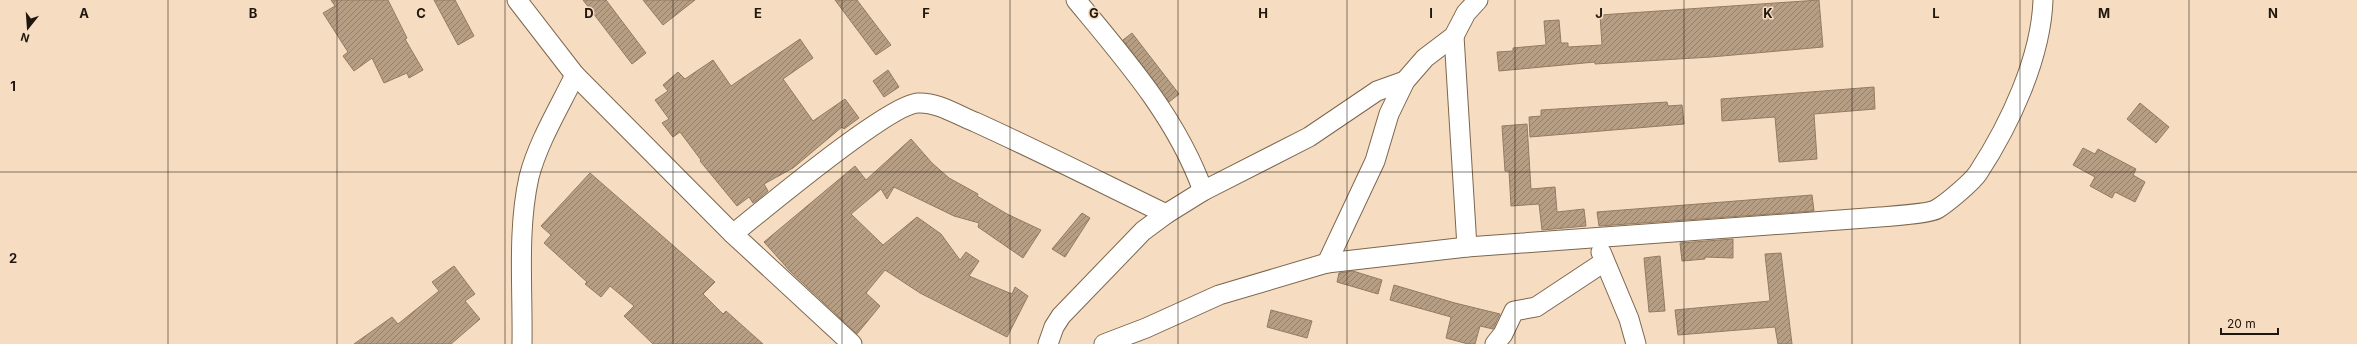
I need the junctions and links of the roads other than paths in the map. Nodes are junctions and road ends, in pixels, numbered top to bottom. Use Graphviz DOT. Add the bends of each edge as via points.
graph roads {
  1 [pos="517,0"];
  2 [pos="1076,0"];
  3 [pos="1478,0"];
  4 [pos="2043,0"];
  5 [pos="1454,36"];
  6 [pos="575,75"];
  7 [pos="1405,81"];
  8 [pos="1203,191"];
  9 [pos="1166,214"];
  10 [pos="733,234"];
  11 [pos="1597,239"];
  12 [pos="1467,247"];
  13 [pos="1604,262"];
  14 [pos="1328,263"];
  15 [pos="522,344"];
  16 [pos="852,344"];
  17 [pos="1048,344"];
  18 [pos="1104,344"];
  19 [pos="1495,344"];
  20 [pos="1636,344"];
  1 -- 6 [label="street"];
  2 -- 8 [label="street" via="1146,87 1167,118 1185,147"];
  3 -- 5 [label="street" via="1466,13"];
  4 -- 11 [label="street" via="2042,18 2032,59 2016,105 1977,174 1936,210 1880,217"];
  5 -- 7 [label="street" via="1425,58"];
  5 -- 12 [label="street"];
  6 -- 10 [label="street"];
  6 -- 15 [label="street" via="539,149 522,215"];
  7 -- 8 [label="street" via="1377,91 1309,137"];
  7 -- 14 [label="street" via="1389,114 1375,161"];
  8 -- 9 [label="street"];
  9 -- 10 [label="street" via="1022,142 942,107 918,103 902,107 871,127"];
  9 -- 17 [label="street" via="1143,231 1061,316"];
  10 -- 16 [label="street"];
  11 -- 12 [label="street"];
  11 -- 13 [label="street"];
  12 -- 14 [label="street"];
  13 -- 19 [label="street" via="1536,307 1514,311"];
  13 -- 20 [label="street" via="1629,319"];
  14 -- 18 [label="street" via="1219,295"];
}
